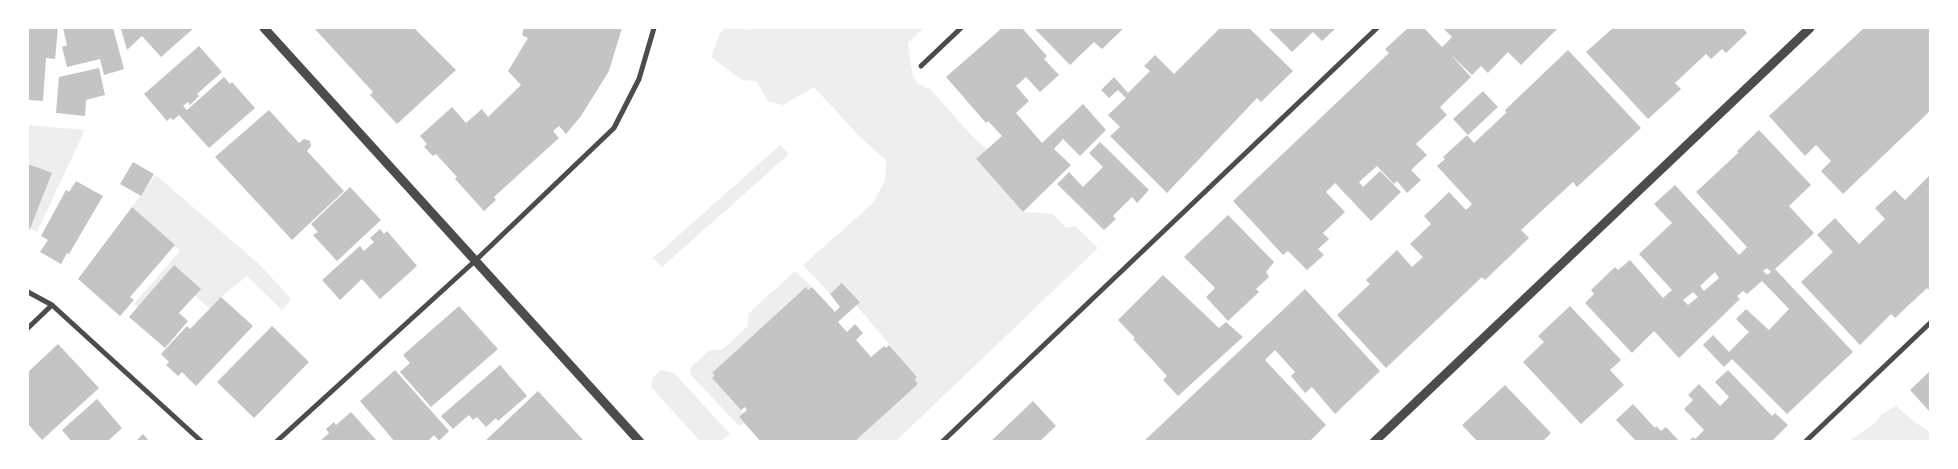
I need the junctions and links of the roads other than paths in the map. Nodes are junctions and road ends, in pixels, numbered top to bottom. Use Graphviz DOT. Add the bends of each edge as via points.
graph roads {
  1 [pos="264,28"];
  2 [pos="654,28"];
  3 [pos="961,28"];
  4 [pos="1377,28"];
  5 [pos="1810,28"];
  6 [pos="921,66"];
  7 [pos="476,260"];
  8 [pos="28,292"];
  9 [pos="52,305"];
  10 [pos="1930,323"];
  11 [pos="28,328"];
  12 [pos="202,442"];
  13 [pos="276,442"];
  14 [pos="640,442"];
  15 [pos="942,442"];
  16 [pos="1374,442"];
  17 [pos="1805,442"];
  1 -- 7 [label="street"];
  2 -- 7 [label="street" via="639,78 614,128"];
  3 -- 6 [label="street"];
  4 -- 15 [label="street"];
  5 -- 16 [label="street"];
  7 -- 13 [label="street"];
  7 -- 14 [label="street"];
  8 -- 9 [label="street"];
  9 -- 11 [label="street"];
  9 -- 12 [label="street"];
  10 -- 17 [label="street"];
}
